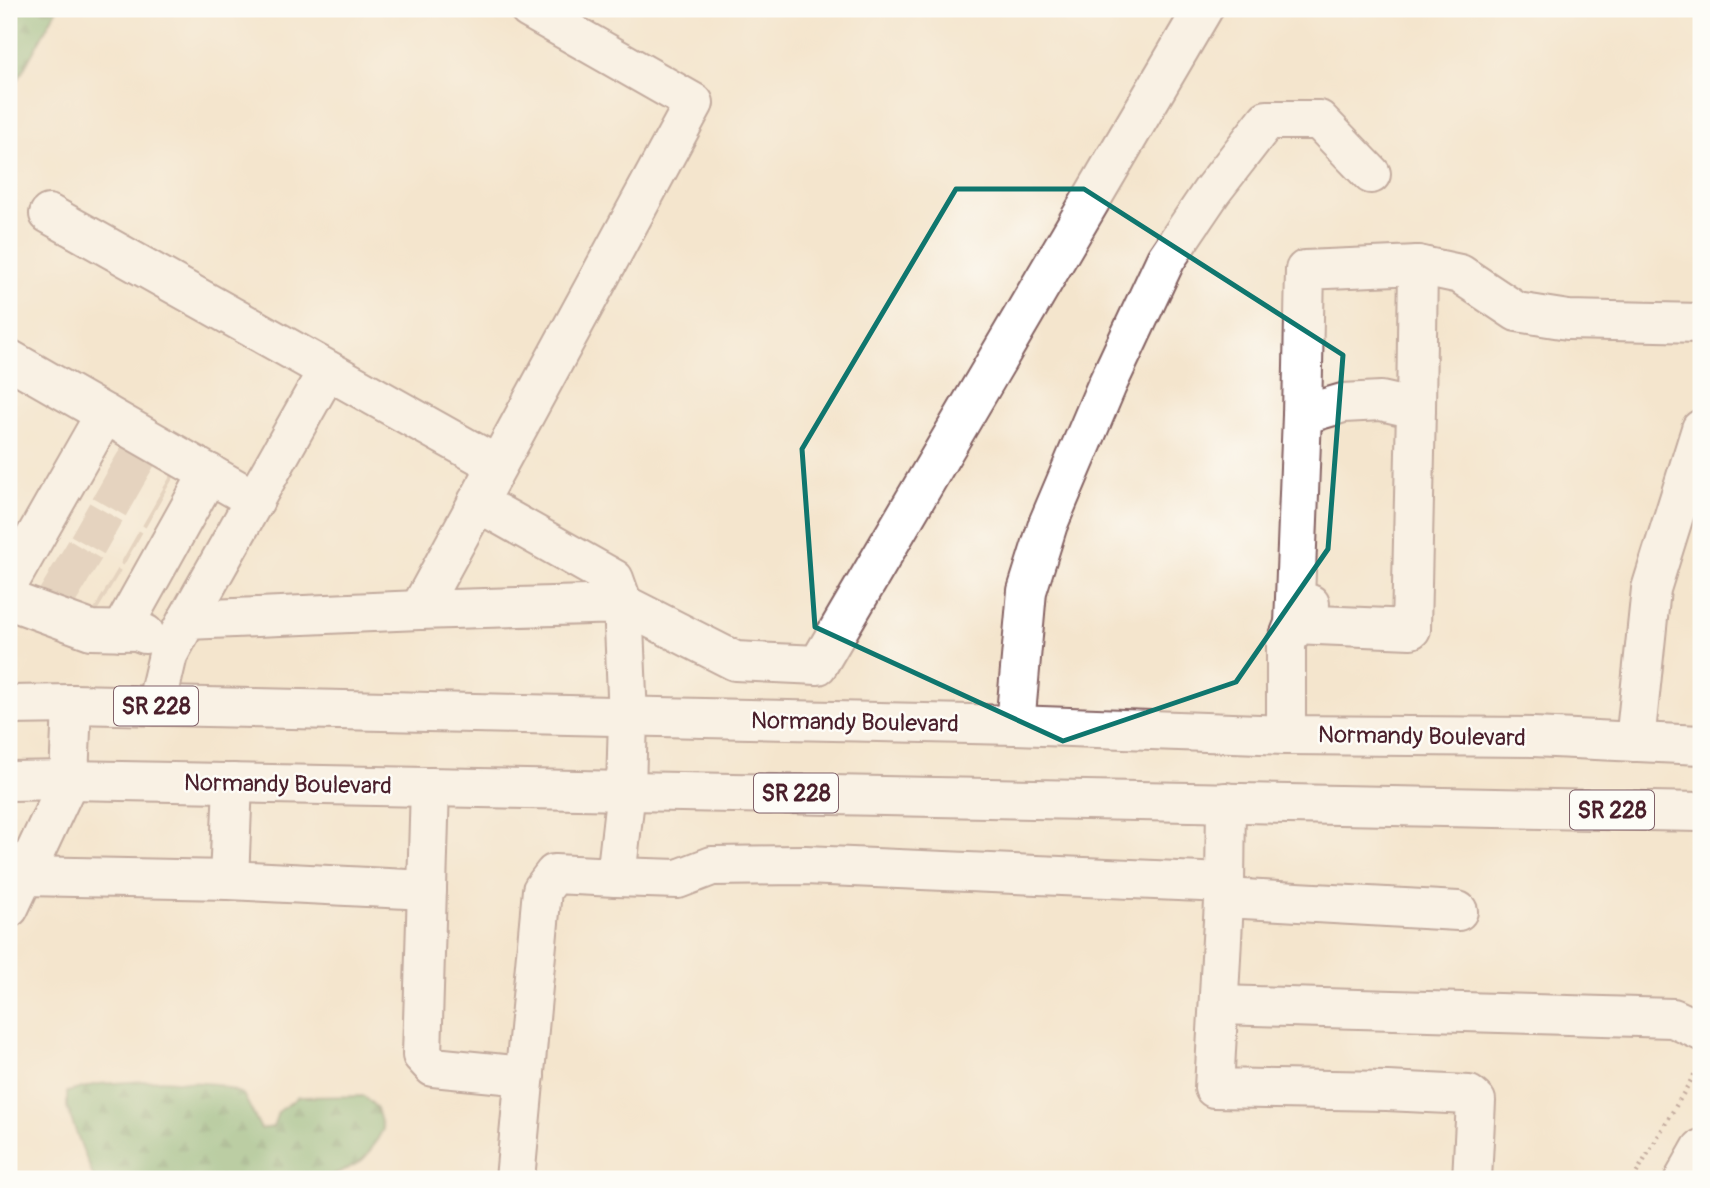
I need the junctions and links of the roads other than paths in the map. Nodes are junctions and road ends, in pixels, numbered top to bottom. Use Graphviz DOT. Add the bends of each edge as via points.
graph roads {
  1 [pos="529,9"];
  2 [pos="1203,9"];
  3 [pos="1371,174"];
  4 [pos="50,214"];
  5 [pos="1418,265"];
  6 [pos="1701,324"];
  7 [pos="9,359"];
  8 [pos="327,371"];
  9 [pos="1416,410"];
  10 [pos="1312,412"];
  11 [pos="1701,429"];
  12 [pos="97,452"];
  13 [pos="497,465"];
  14 [pos="181,500"];
  15 [pos="255,500"];
  16 [pos="477,502"];
  17 [pos="33,565"];
  18 [pos="9,600"];
  19 [pos="623,604"];
  20 [pos="419,610"];
  21 [pos="118,611"];
  22 [pos="1294,624"];
  23 [pos="181,631"];
  24 [pos="72,704"];
  25 [pos="9,705"];
  26 [pos="156,706"];
  27 [pos="628,717"];
  28 [pos="1015,725"];
  29 [pos="1286,735"];
  30 [pos="1635,742"];
  31 [pos="1701,745"];
  32 [pos="69,780"];
  33 [pos="9,781"];
  34 [pos="233,783"];
  35 [pos="430,787"];
  36 [pos="626,790"];
  37 [pos="1226,802"];
  38 [pos="1701,812"];
  39 [pos="616,877"];
  40 [pos="229,880"];
  41 [pos="427,890"];
  42 [pos="1225,890"];
  43 [pos="16,892"];
  44 [pos="1458,911"];
  45 [pos="1219,1004"];
  46 [pos="1701,1031"];
  47 [pos="525,1076"];
  48 [pos="1701,1149"];
  49 [pos="515,1179"];
  50 [pos="1472,1179"];
  51 [pos="1684,1179"];
  1 -- 13 [label="main road" via="694,103"];
  2 -- 19 [label="main road" via="818,665 735,661"];
  3 -- 28 [label="main road" via="1319,120 1267,120 1166,259 1048,524 1027,592"];
  4 -- 8 [label="main road"];
  5 -- 6 [label="main road" via="1460,274 1517,312 1568,320"];
  5 -- 9 [label="main road"];
  5 -- 10 [label="main road" via="1305,270"];
  7 -- 12 [label="main road"];
  8 -- 13 [label="main road"];
  8 -- 15 [label="main road"];
  9 -- 10 [label="main road" via="1381,401 1343,403"];
  9 -- 22 [label="main road" via="1411,629"];
  10 -- 22 [label="main road" via="1313,601"];
  11 -- 30 [label="main road" via="1651,589"];
  12 -- 14 [label="main road"];
  12 -- 17 [label="main road"];
  13 -- 16 [label="main road"];
  14 -- 15 [label="main road"];
  14 -- 21 [label="main road"];
  15 -- 23 [label="main road"];
  16 -- 19 [label="main road" via="614,579"];
  16 -- 20 [label="main road"];
  18 -- 21 [label="main road" via="91,630"];
  19 -- 20 [label="main road"];
  19 -- 27 [label="main road"];
  20 -- 23 [label="main road"];
  21 -- 23 [label="main road" via="137,631"];
  22 -- 29 [label="main road" via="1286,644"];
  23 -- 26 [label="main road" via="168,655"];
  24 -- 25 [label="main road, Normandy Boulevard / SR 228"];
  24 -- 26 [label="main road, Normandy Boulevard / SR 228"];
  24 -- 32 [label="main road"];
  26 -- 27 [label="main road, Normandy Boulevard / SR 228"];
  27 -- 28 [label="main road, Normandy Boulevard / SR 228"];
  27 -- 36 [label="main road"];
  28 -- 29 [label="main road, Normandy Boulevard / SR 228"];
  29 -- 30 [label="main road, Normandy Boulevard / SR 228"];
  30 -- 31 [label="main road, Normandy Boulevard / SR 228"];
  32 -- 33 [label="main road, Normandy Boulevard / SR 228"];
  32 -- 34 [label="main road, Normandy Boulevard / SR 228"];
  32 -- 43 [label="main road"];
  34 -- 35 [label="main road, Normandy Boulevard / SR 228"];
  34 -- 40 [label="main road"];
  35 -- 36 [label="main road, Normandy Boulevard / SR 228"];
  35 -- 41 [label="main road"];
  36 -- 37 [label="main road, Normandy Boulevard / SR 228"];
  36 -- 39 [label="main road"];
  37 -- 38 [label="main road, Normandy Boulevard / SR 228"];
  37 -- 42 [label="main road"];
  39 -- 42 [label="main road" via="678,879 712,866 788,865"];
  39 -- 47 [label="main road" via="554,874 541,890"];
  40 -- 41 [label="main road"];
  40 -- 43 [label="main road"];
  41 -- 47 [label="main road" via="422,1055 433,1067"];
  42 -- 44 [label="main road"];
  42 -- 45 [label="main road"];
  45 -- 46 [label="main road" via="1673,1018"];
  45 -- 50 [label="main road" via="1214,1088 1469,1096 1476,1101"];
  47 -- 49 [label="main road"];
  48 -- 51 [label="main road"];
}
